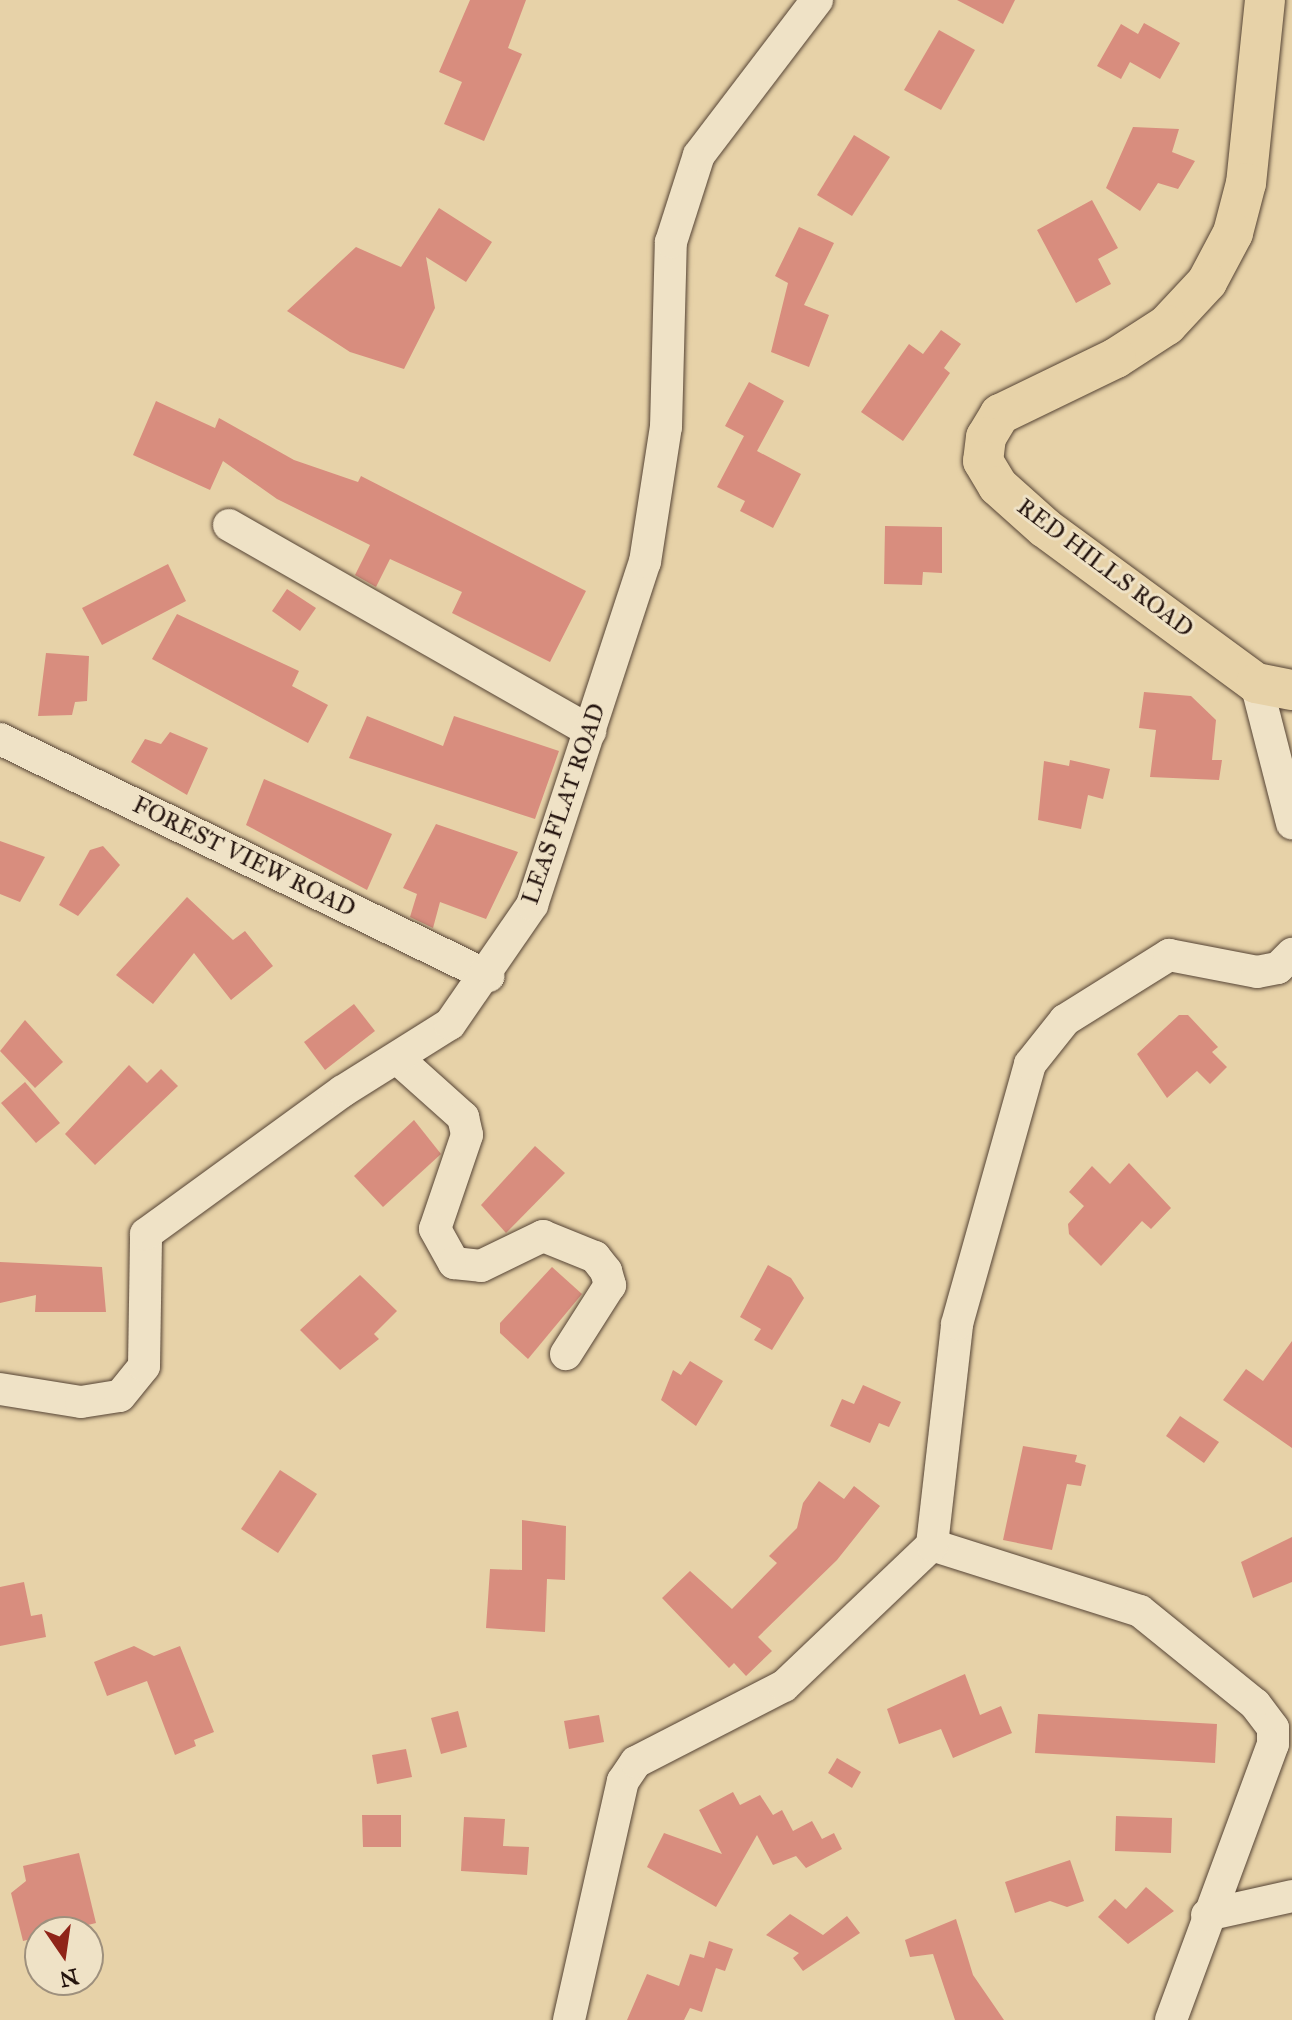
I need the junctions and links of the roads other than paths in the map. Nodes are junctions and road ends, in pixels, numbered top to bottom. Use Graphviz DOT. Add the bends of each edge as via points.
graph roads {
  1 [pos="817,0"];
  2 [pos="1265,0"];
  3 [pos="229,525"];
  4 [pos="1274,686"];
  5 [pos="590,731"];
  6 [pos="0,739"];
  7 [pos="1292,823"];
  8 [pos="1292,954"];
  9 [pos="488,976"];
  10 [pos="397,1058"];
  11 [pos="566,1354"];
  12 [pos="0,1389"];
  13 [pos="932,1545"];
  14 [pos="1292,1896"];
  15 [pos="1207,1915"];
  16 [pos="569,2020"];
  17 [pos="1171,2020"];
  1 -- 5 [label="street, LEAS FLAT ROAD" via="699,155 671,242 666,427 645,562"];
  2 -- 4 [label="main road, RED HILLS ROAD" via="1246,183 1233,233 1207,282 1141,342 1000,414 986,437 983,461 998,486 1045,528"];
  3 -- 5 [label="street"];
  4 -- 7 [label="street"];
  5 -- 9 [label="street, LEAS FLAT ROAD" via="532,905"];
  6 -- 9 [label="street, FOREST VIEW ROAD"];
  8 -- 13 [label="street" via="1278,968 1257,972 1169,955 1065,1020 1030,1064 957,1324"];
  9 -- 10 [label="street, LEAS FLAT ROAD" via="450,1024"];
  10 -- 11 [label="street" via="463,1117 467,1135 435,1229 454,1263 481,1266 543,1236 595,1257 606,1271 610,1285"];
  10 -- 12 [label="street, LEAS FLAT ROAD" via="146,1234 144,1366 120,1396 81,1402"];
  13 -- 15 [label="street" via="1140,1611 1255,1704 1273,1728 1273,1744"];
  13 -- 16 [label="street" via="784,1686 636,1762 623,1781"];
  14 -- 15 [label="street"];
  15 -- 17 [label="street"];
}
